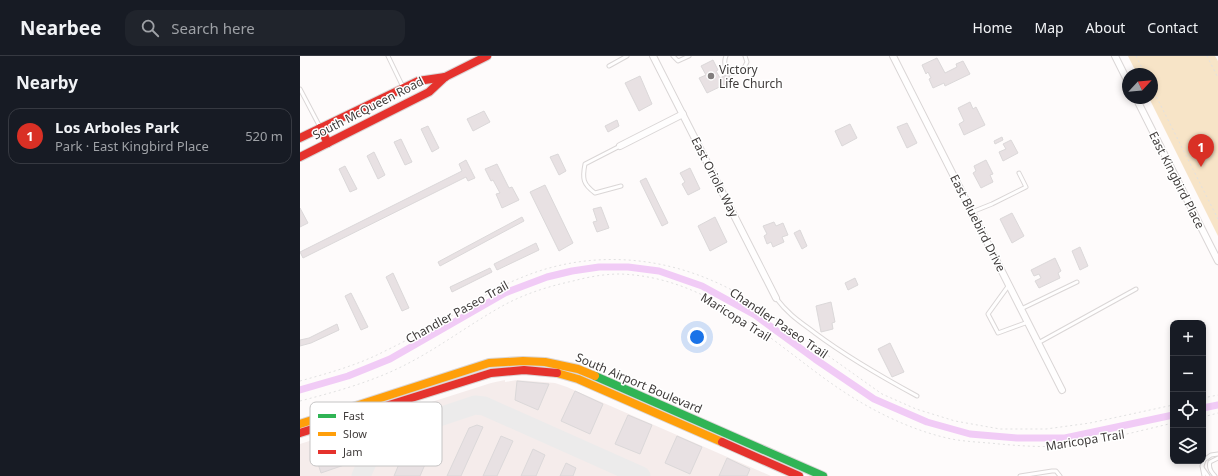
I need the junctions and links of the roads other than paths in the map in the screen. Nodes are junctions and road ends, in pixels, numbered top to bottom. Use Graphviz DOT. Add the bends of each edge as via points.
graph roads {
  1 [pos="388,56"];
  2 [pos="487,56"];
  3 [pos="627,56"];
  4 [pos="653,56"];
  5 [pos="673,56"];
  6 [pos="689,56"];
  7 [pos="726,56"];
  8 [pos="745,56"];
  9 [pos="893,56"];
  10 [pos="1115,56"];
  11 [pos="609,66"];
  12 [pos="1122,70"];
  13 [pos="445,77"];
  14 [pos="404,88"];
  15 [pos="300,89"];
  16 [pos="1139,104"];
  17 [pos="683,114"];
  18 [pos="320,128"];
  19 [pos="300,138"];
  20 [pos="328,143"];
  21 [pos="620,146"];
  22 [pos="300,157"];
  23 [pos="1019,173"];
  24 [pos="621,186"];
  25 [pos="972,212"];
  26 [pos="1218,261"];
  27 [pos="1077,282"];
  28 [pos="1009,285"];
  29 [pos="1136,289"];
  30 [pos="776,298"];
  31 [pos="1021,309"];
  32 [pos="1028,322"];
  33 [pos="1038,343"];
  34 [pos="456,374"];
  35 [pos="458,383"];
  36 [pos="1062,390"];
  37 [pos="918,396"];
  38 [pos="369,402"];
  39 [pos="398,402"];
  40 [pos="310,421"];
  41 [pos="300,424"];
  42 [pos="310,430"];
  43 [pos="300,433"];
  44 [pos="1218,454"];
  45 [pos="1218,458"];
  46 [pos="1202,468"];
  47 [pos="799,476"];
  48 [pos="823,476"];
  49 [pos="1020,476"];
  50 [pos="1060,476"];
  51 [pos="1204,476"];
  52 [pos="1208,476"];
  53 [pos="1214,476"];
  1 -- 14 [label="lane"];
  2 -- 13 [label="street, South McQueen Road"];
  3 -- 11 [label="lane"];
  4 -- 17 [label="street, East Oriole Way"];
  5 -- 6 [label="lane" via="678,61"];
  7 -- 8 [label="lane" via="725,68 730,73 739,73 747,62"];
  9 -- 25 [label="street, East Bluebird Drive"];
  10 -- 12 [label="street"];
  13 -- 14 [label="street, South McQueen Road" via="418,81"];
  13 -- 20 [label="street, South McQueen Road" via="429,92"];
  14 -- 18 [label="street, South McQueen Road"];
  15 -- 18 [label="lane"];
  16 -- 26 [label="street, East Kingbird Place"];
  17 -- 21 [label="street"];
  17 -- 30 [label="street, East Oriole Way"];
  18 -- 19 [label="street, South McQueen Road"];
  18 -- 20 [label="street"];
  20 -- 22 [label="street, South McQueen Road"];
  21 -- 24 [label="lane" via="585,164 583,174 586,187 595,193"];
  23 -- 25 [label="lane" via="1026,187"];
  25 -- 28 [label="street, East Bluebird Drive"];
  27 -- 31 [label="lane"];
  28 -- 31 [label="street, East Bluebird Drive"];
  28 -- 32 [label="lane" via="988,314 998,333"];
  29 -- 33 [label="lane"];
  30 -- 37 [label="lane" via="786,311 827,342 880,376"];
  31 -- 32 [label="street, East Bluebird Drive"];
  32 -- 33 [label="street, East Bluebird Drive"];
  33 -- 36 [label="street, East Bluebird Drive"];
  34 -- 35 [label="street"];
  34 -- 38 [label="street, South Airport Boulevard"];
  34 -- 48 [label="street, South Airport Boulevard" via="489,363 521,360 565,365"];
  35 -- 39 [label="street, South Airport Boulevard"];
  35 -- 47 [label="street, South Airport Boulevard" via="516,369 563,374"];
  40 -- 41 [label="street, South Airport Boulevard"];
  42 -- 43 [label="street, South Airport Boulevard"];
  44 -- 46 [label="lane" via="1204,460"];
  45 -- 53 [label="lane" via="1209,465"];
  46 -- 51 [label="lane"];
  46 -- 52 [label="lane"];
  49 -- 50 [label="lane" via="1056,471"];
}
